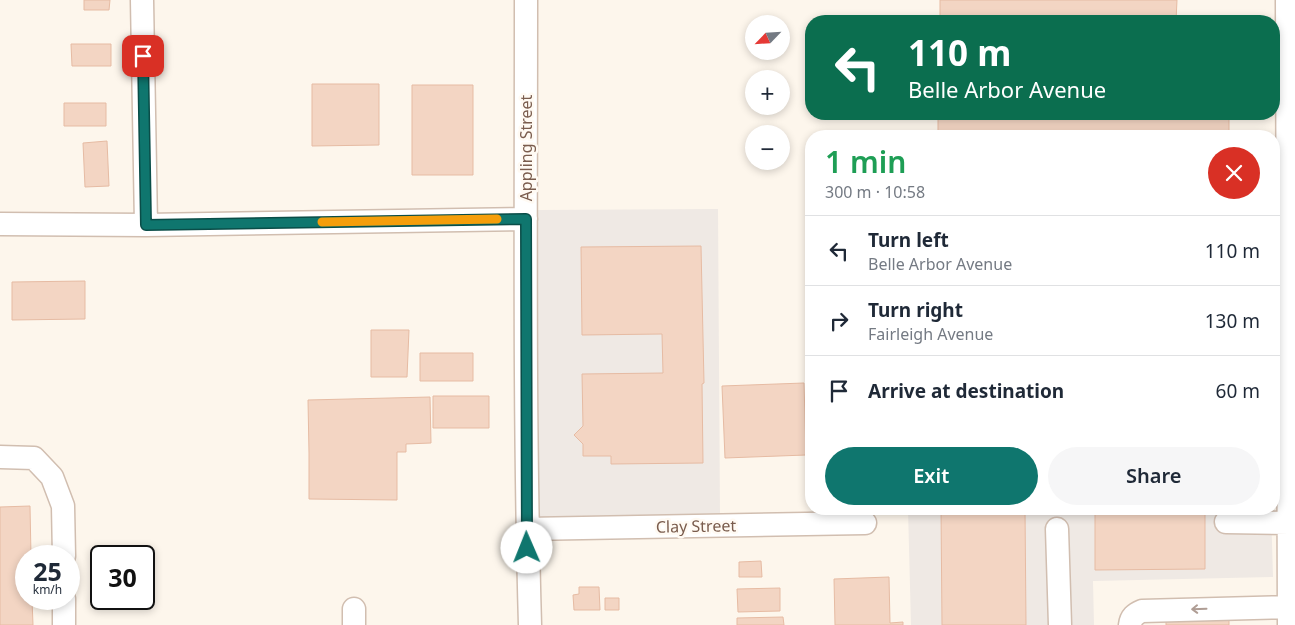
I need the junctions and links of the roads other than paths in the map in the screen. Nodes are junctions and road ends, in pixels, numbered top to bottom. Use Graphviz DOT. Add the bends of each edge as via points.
graph roads {
  1 [pos="142,0"];
  2 [pos="526,0"];
  3 [pos="1287,0"];
  4 [pos="1286,215"];
  5 [pos="526,219"];
  6 [pos="0,224"];
  7 [pos="146,225"];
  8 [pos="0,457"];
  9 [pos="1226,522"];
  10 [pos="866,523"];
  11 [pos="1289,523"];
  12 [pos="527,529"];
  13 [pos="1057,529"];
  14 [pos="64,545"];
  15 [pos="64,610"];
  16 [pos="1248,616"];
  17 [pos="1289,616"];
  18 [pos="1136,618"];
  19 [pos="64,625"];
  20 [pos="530,625"];
  21 [pos="1060,625"];
  1 -- 7 [label="street"];
  2 -- 5 [label="street, Appling Street"];
  3 -- 4 [label="street"];
  4 -- 11 [label="street"];
  5 -- 7 [label="street"];
  5 -- 12 [label="street, Appling Street"];
  6 -- 7 [label="street"];
  8 -- 14 [label="street" via="34,458 52,477 63,506"];
  9 -- 11 [label="street"];
  10 -- 12 [label="street, Clay Street"];
  11 -- 17 [label="street"];
  12 -- 20 [label="street, Appling Street"];
  13 -- 21 [label="street"];
  15 -- 19 [label="street"];
  16 -- 17 [label="street"];
  16 -- 18 [label="street, one-way"];
}
